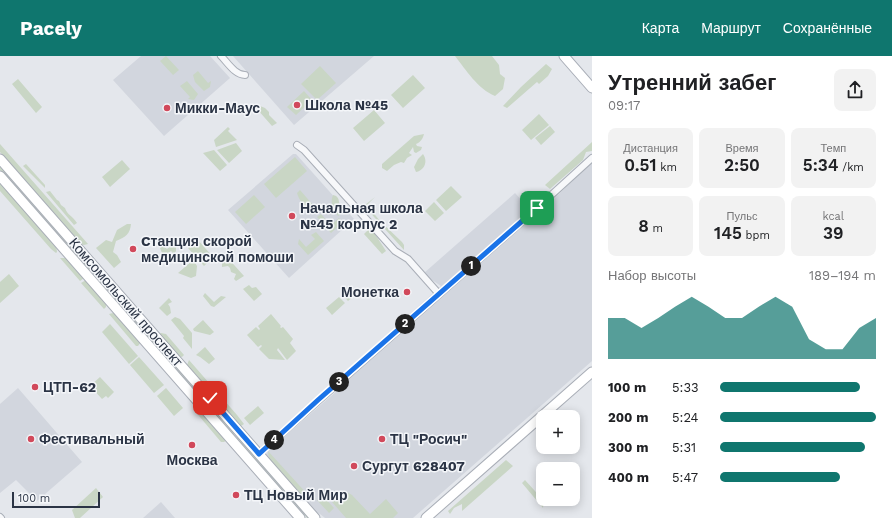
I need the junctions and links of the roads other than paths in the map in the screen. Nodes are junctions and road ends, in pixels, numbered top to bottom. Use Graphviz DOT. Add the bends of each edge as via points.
graph roads {
  1 [pos="221,56"];
  2 [pos="564,56"];
  3 [pos="245,75"];
  4 [pos="592,88"];
  5 [pos="297,145"];
  6 [pos="592,158"];
  7 [pos="0,159"];
  8 [pos="0,176"];
  9 [pos="439,294"];
  10 [pos="592,372"];
  11 [pos="259,454"];
  12 [pos="300,518"];
  13 [pos="316,518"];
  14 [pos="426,518"];
  1 -- 3 [label="street" via="237,73"];
  2 -- 4 [label="main road"];
  5 -- 9 [label="street" via="395,251 408,259"];
  6 -- 9 [label="street"];
  7 -- 11 [label="main road, Комсомольский проспект"];
  8 -- 12 [label="main road, Комсомольский проспект"];
  9 -- 11 [label="street"];
  10 -- 14 [label="main road"];
  11 -- 13 [label="main road, Комсомольский проспект"];
}
